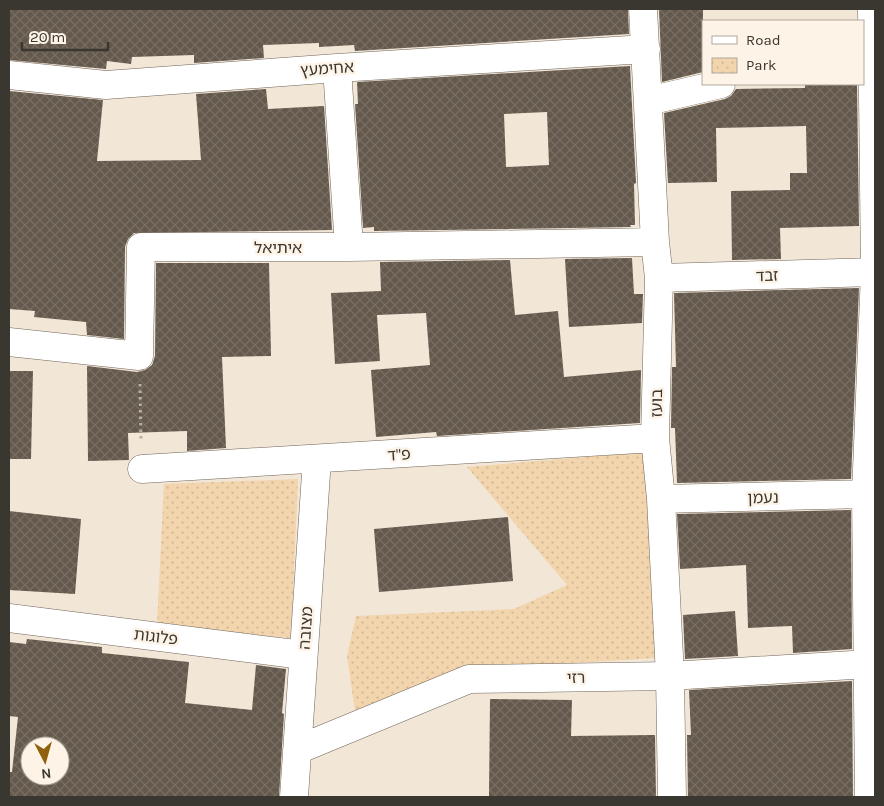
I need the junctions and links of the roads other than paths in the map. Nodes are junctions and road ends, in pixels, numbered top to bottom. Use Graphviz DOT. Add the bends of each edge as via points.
graph roads {
  1 [pos="643,9"];
  2 [pos="872,9"];
  3 [pos="646,49"];
  4 [pos="867,50"];
  5 [pos="337,68"];
  6 [pos="9,75"];
  7 [pos="717,85"];
  8 [pos="648,101"];
  9 [pos="655,242"];
  10 [pos="349,247"];
  11 [pos="875,272"];
  12 [pos="659,278"];
  13 [pos="9,342"];
  14 [pos="655,438"];
  15 [pos="316,459"];
  16 [pos="142,469"];
  17 [pos="866,494"];
  18 [pos="661,499"];
  19 [pos="9,618"];
  20 [pos="303,654"];
  21 [pos="869,664"];
  22 [pos="670,676"];
  23 [pos="297,750"];
  24 [pos="294,797"];
  25 [pos="672,797"];
  26 [pos="868,797"];
  1 -- 3 [label="street, בועז"];
  2 -- 4 [label="street"];
  3 -- 5 [label="street, אחימעץ"];
  3 -- 8 [label="street, בועז"];
  4 -- 11 [label="street"];
  5 -- 6 [label="street, אחימעץ" via="106,85"];
  5 -- 10 [label="street"];
  7 -- 8 [label="street"];
  8 -- 9 [label="street, בועז"];
  9 -- 10 [label="street, איתיאל"];
  9 -- 12 [label="street, בועז"];
  10 -- 13 [label="street, איתיאל" via="141,246 139,356"];
  11 -- 12 [label="street, זבד"];
  11 -- 17 [label="street"];
  12 -- 14 [label="street, בועז"];
  14 -- 15 [label="street, פ\"ד"];
  14 -- 18 [label="street, בועז"];
  15 -- 16 [label="street, פ\"ד"];
  15 -- 20 [label="street, מצובה"];
  17 -- 18 [label="street, נעמן"];
  17 -- 21 [label="street"];
  18 -- 22 [label="street, בועז"];
  19 -- 20 [label="street, פלוגות"];
  20 -- 23 [label="street, מצובה"];
  21 -- 22 [label="street, רזי"];
  21 -- 26 [label="street"];
  22 -- 23 [label="street, רזי" via="469,679"];
  22 -- 25 [label="street, בועז"];
  23 -- 24 [label="street, מצובה"];
}
